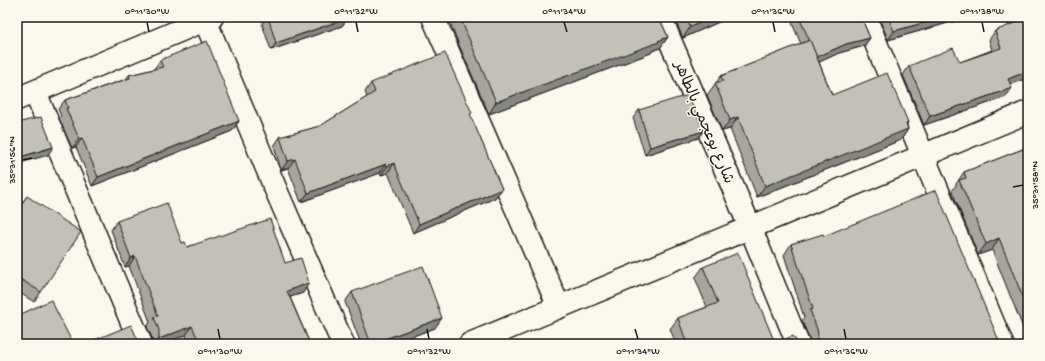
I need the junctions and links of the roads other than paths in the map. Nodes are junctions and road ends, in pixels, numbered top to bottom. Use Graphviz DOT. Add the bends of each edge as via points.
graph roads {
  1 [pos="433,17"];
  2 [pos="660,17"];
  3 [pos="865,17"];
  4 [pos="208,18"];
  5 [pos="26,96"];
  6 [pos="1028,112"];
  7 [pos="923,156"];
  8 [pos="750,228"];
  9 [pos="559,307"];
  10 [pos="141,344"];
  11 [pos="343,344"];
  12 [pos="470,344"];
  13 [pos="798,344"];
  14 [pos="1002,344"];
  1 -- 9 [label="street"];
  2 -- 8 [label="street, شارع بوعجمي بالطاهر"];
  3 -- 7 [label="street"];
  4 -- 5 [label="street"];
  4 -- 11 [label="street" via="276,190"];
  5 -- 10 [label="street"];
  6 -- 7 [label="street"];
  7 -- 8 [label="street"];
  7 -- 14 [label="street"];
  8 -- 9 [label="street"];
  8 -- 13 [label="street, شارع بوعجمي بالطاهر"];
  9 -- 12 [label="street"];
}
